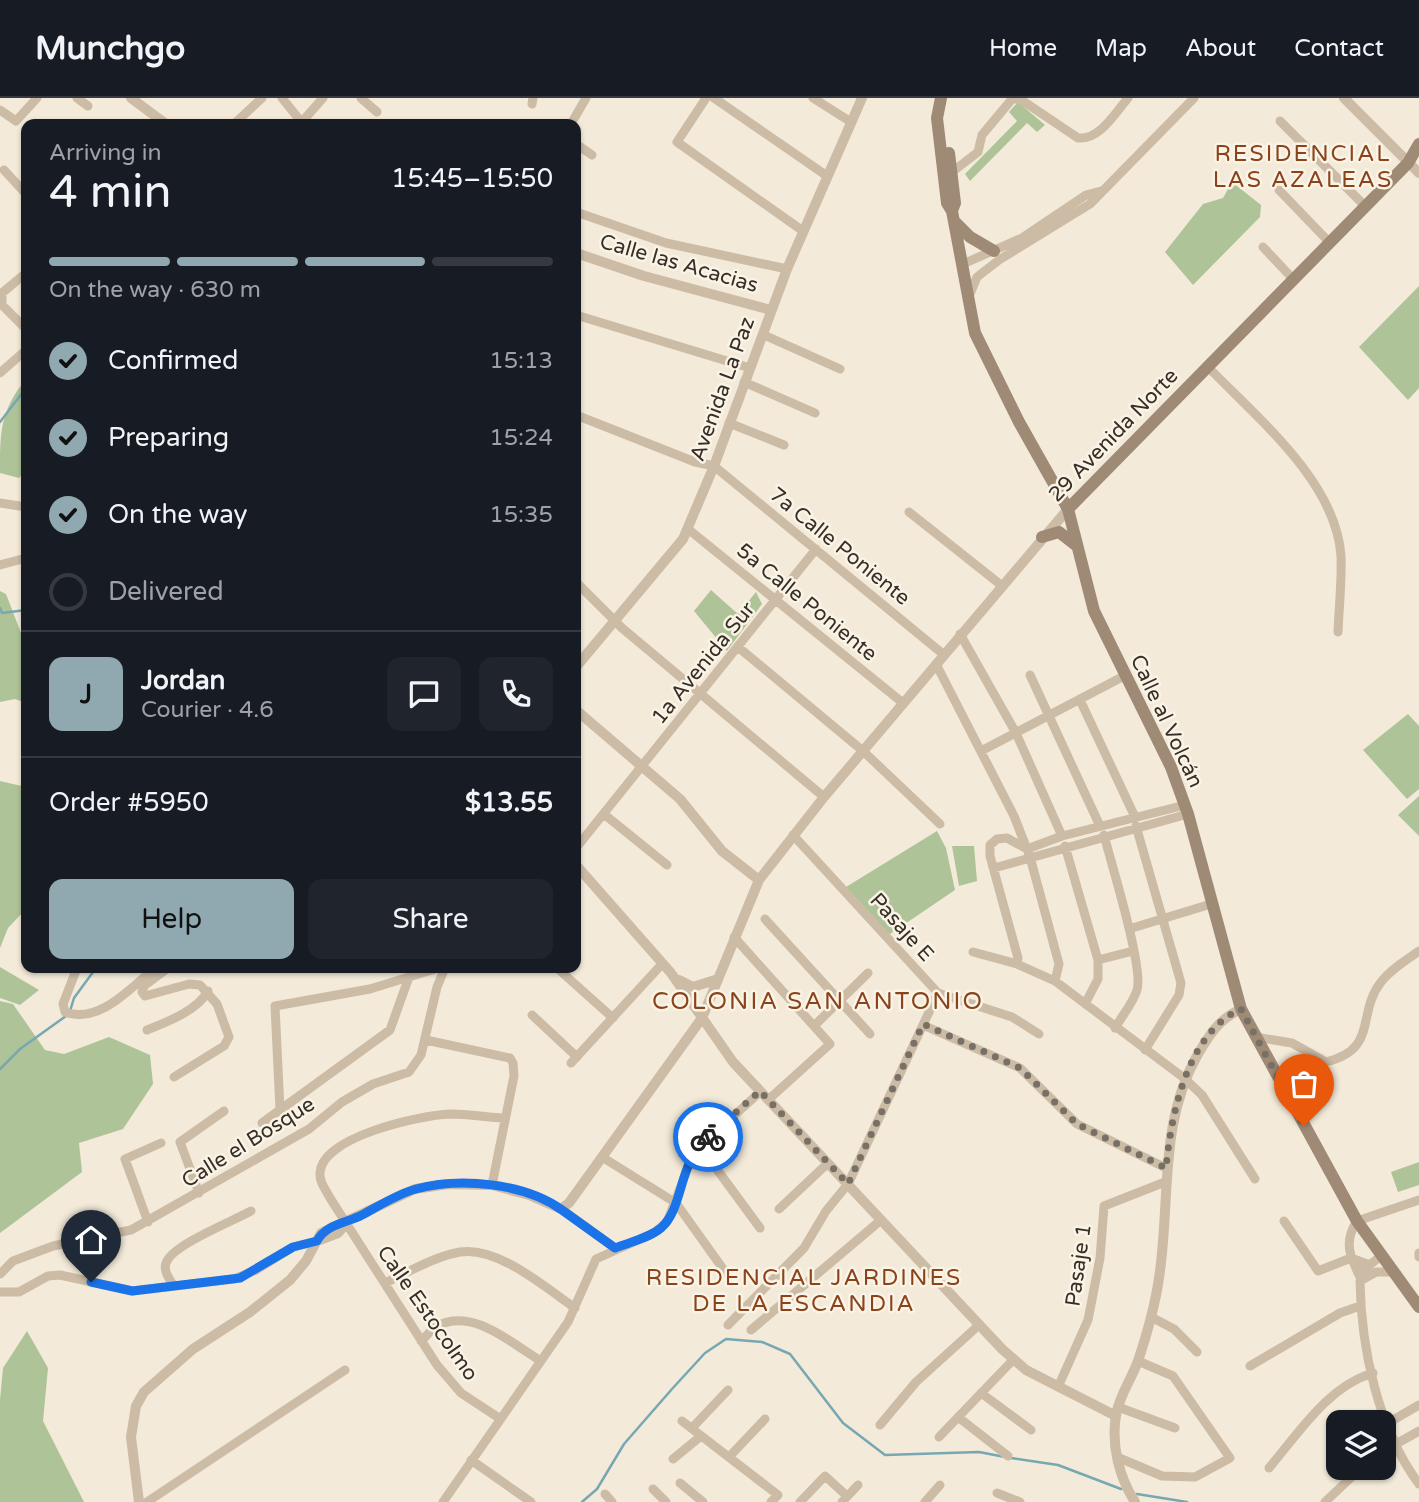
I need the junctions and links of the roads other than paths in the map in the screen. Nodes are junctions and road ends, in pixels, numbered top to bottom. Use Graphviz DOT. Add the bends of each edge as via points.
graph roads {
  1 [pos="37,98"];
  2 [pos="77,98"];
  3 [pos="262,98"];
  4 [pos="282,98"];
  5 [pos="323,98"];
  6 [pos="361,98"];
  7 [pos="586,98"];
  8 [pos="706,98"];
  9 [pos="714,98"];
  10 [pos="813,98"];
  11 [pos="862,98"];
  12 [pos="1128,98"];
  13 [pos="1194,98"];
  14 [pos="1343,98"];
  15 [pos="135,99"];
  16 [pos="940,104"];
  17 [pos="88,106"];
  18 [pos="0,110"];
  19 [pos="377,112"];
  20 [pos="160,119"];
  21 [pos="239,119"];
  22 [pos="297,119"];
  23 [pos="305,119"];
  24 [pos="574,119"];
  25 [pos="1280,121"];
  26 [pos="851,122"];
  27 [pos="1419,144"];
  28 [pos="581,147"];
  29 [pos="592,155"];
  30 [pos="1414,161"];
  31 [pos="4,170"];
  32 [pos="952,172"];
  33 [pos="1419,173"];
  34 [pos="827,176"];
  35 [pos="21,189"];
  36 [pos="1279,190"];
  37 [pos="1365,206"];
  38 [pos="581,214"];
  39 [pos="953,216"];
  40 [pos="803,231"];
  41 [pos="1329,242"];
  42 [pos="1263,247"];
  43 [pos="581,255"];
  44 [pos="996,256"];
  45 [pos="963,264"];
  46 [pos="787,269"];
  47 [pos="21,277"];
  48 [pos="1293,279"];
  49 [pos="968,306"];
  50 [pos="771,310"];
  51 [pos="581,317"];
  52 [pos="21,324"];
  53 [pos="764,335"];
  54 [pos="21,355"];
  55 [pos="1207,366"];
  56 [pos="750,368"];
  57 [pos="840,369"];
  58 [pos="0,373"];
  59 [pos="744,383"];
  60 [pos="815,413"];
  61 [pos="581,417"];
  62 [pos="729,423"];
  63 [pos="784,445"];
  64 [pos="714,466"];
  65 [pos="0,503"];
  66 [pos="21,506"];
  67 [pos="1068,509"];
  68 [pos="909,512"];
  69 [pos="688,529"];
  70 [pos="1042,537"];
  71 [pos="1077,546"];
  72 [pos="816,549"];
  73 [pos="21,559"];
  74 [pos="0,565"];
  75 [pos="1001,585"];
  76 [pos="581,587"];
  77 [pos="776,600"];
  78 [pos="614,621"];
  79 [pos="1338,632"];
  80 [pos="960,634"];
  81 [pos="738,647"];
  82 [pos="943,654"];
  83 [pos="581,661"];
  84 [pos="936,664"];
  85 [pos="1030,675"];
  86 [pos="1126,675"];
  87 [pos="700,694"];
  88 [pos="1080,700"];
  89 [pos="903,703"];
  90 [pos="581,714"];
  91 [pos="1047,717"];
  92 [pos="1016,733"];
  93 [pos="863,751"];
  94 [pos="981,751"];
  95 [pos="643,765"];
  96 [pos="824,797"];
  97 [pos="1186,809"];
  98 [pos="605,815"];
  99 [pos="1136,822"];
  100 [pos="940,824"];
  101 [pos="1102,831"];
  102 [pos="793,835"];
  103 [pos="1062,836"];
  104 [pos="581,843"];
  105 [pos="1065,846"];
  106 [pos="1028,853"];
  107 [pos="667,865"];
  108 [pos="994,869"];
  109 [pos="581,871"];
  110 [pos="759,880"];
  111 [pos="1211,904"];
  112 [pos="1164,918"];
  113 [pos="765,919"];
  114 [pos="1129,929"];
  115 [pos="734,937"];
  116 [pos="1133,951"];
  117 [pos="1419,951"];
  118 [pos="973,952"];
  119 [pos="1098,960"];
  120 [pos="662,964"];
  121 [pos="1017,964"];
  122 [pos="75,973"];
  123 [pos="149,973"];
  124 [pos="161,973"];
  125 [pos="422,973"];
  126 [pos="443,973"];
  127 [pos="563,973"];
  128 [pos="671,973"];
  129 [pos="868,974"];
  130 [pos="409,977"];
  131 [pos="718,979"];
  132 [pos="1055,981"];
  133 [pos="208,991"];
  134 [pos="937,993"];
  135 [pos="840,1001"];
  136 [pos="1085,1004"];
  137 [pos="1241,1009"];
  138 [pos="532,1015"];
  139 [pos="613,1018"];
  140 [pos="702,1018"];
  141 [pos="923,1024"];
  142 [pos="814,1026"];
  143 [pos="1115,1028"];
  144 [pos="147,1030"];
  145 [pos="870,1034"];
  146 [pos="1040,1034"];
  147 [pos="1255,1037"];
  148 [pos="426,1040"];
  149 [pos="1145,1050"];
  150 [pos="174,1077"];
  151 [pos="1184,1077"];
  152 [pos="764,1096"];
  153 [pos="280,1110"];
  154 [pos="224,1111"];
  155 [pos="504,1118"];
  156 [pos="262,1123"];
  157 [pos="161,1143"];
  158 [pos="699,1145"];
  159 [pos="602,1157"];
  160 [pos="828,1163"];
  161 [pos="1166,1168"];
  162 [pos="1255,1179"];
  163 [pos="1165,1182"];
  164 [pos="848,1184"];
  165 [pos="492,1185"];
  166 [pos="199,1193"];
  167 [pos="1419,1200"];
  168 [pos="676,1203"];
  169 [pos="561,1209"];
  170 [pos="779,1209"];
  171 [pos="251,1211"];
  172 [pos="881,1220"];
  173 [pos="1284,1221"];
  174 [pos="1357,1221"];
  175 [pos="148,1222"];
  176 [pos="346,1223"];
  177 [pos="760,1228"];
  178 [pos="317,1241"];
  179 [pos="615,1248"];
  180 [pos="1381,1256"];
  181 [pos="1351,1258"];
  182 [pos="1370,1265"];
  183 [pos="1391,1272"];
  184 [pos="726,1273"];
  185 [pos="0,1274"];
  186 [pos="1360,1280"];
  187 [pos="385,1283"];
  188 [pos="173,1286"];
  189 [pos="0,1292"];
  190 [pos="1360,1306"];
  191 [pos="1419,1307"];
  192 [pos="575,1308"];
  193 [pos="1151,1317"];
  194 [pos="728,1325"];
  195 [pos="979,1325"];
  196 [pos="751,1329"];
  197 [pos="421,1341"];
  198 [pos="1197,1352"];
  199 [pos="1013,1360"];
  200 [pos="541,1361"];
  201 [pos="1138,1361"];
  202 [pos="1250,1366"];
  203 [pos="345,1370"];
  204 [pos="1373,1373"];
  205 [pos="1058,1387"];
  206 [pos="729,1390"];
  207 [pos="981,1394"];
  208 [pos="1419,1405"];
  209 [pos="1384,1410"];
  210 [pos="1117,1412"];
  211 [pos="958,1417"];
  212 [pos="499,1418"];
  213 [pos="1396,1418"];
  214 [pos="765,1419"];
  215 [pos="682,1421"];
  216 [pos="880,1425"];
  217 [pos="1175,1428"];
  218 [pos="692,1429"];
  219 [pos="1031,1430"];
  220 [pos="1419,1431"];
  221 [pos="701,1436"];
  222 [pos="939,1437"];
  223 [pos="1396,1440"];
  224 [pos="1396,1444"];
  225 [pos="1008,1456"];
  226 [pos="729,1457"];
  227 [pos="1117,1457"];
  228 [pos="673,1459"];
  229 [pos="471,1460"];
  230 [pos="1269,1468"];
  231 [pos="1348,1480"];
  232 [pos="680,1483"];
  233 [pos="1419,1484"];
  234 [pos="858,1485"];
  235 [pos="940,1485"];
  236 [pos="653,1489"];
  237 [pos="997,1493"];
  238 [pos="604,1494"];
  239 [pos="845,1499"];
  240 [pos="139,1502"];
  241 [pos="146,1502"];
  242 [pos="443,1502"];
  243 [pos="531,1502"];
  244 [pos="612,1502"];
  245 [pos="666,1502"];
  246 [pos="702,1502"];
  247 [pos="771,1502"];
  248 [pos="800,1502"];
  249 [pos="925,1502"];
  250 [pos="1020,1502"];
  251 [pos="1135,1502"];
  252 [pos="1325,1502"];
  1 -- 18 [label="street" via="16,121"];
  2 -- 17 [label="street"];
  3 -- 21 [label="street"];
  4 -- 22 [label="street"];
  5 -- 23 [label="street"];
  6 -- 19 [label="street"];
  7 -- 24 [label="street"];
  8 -- 40 [label="street" via="677,142"];
  9 -- 34 [label="street"];
  10 -- 26 [label="street"];
  11 -- 26 [label="street, Avenida La Paz"];
  12 -- 32 [label="street" via="1101,130 1086,139 1020,99 1012,99 982,135 978,152"];
  13 -- 44 [label="street" via="1102,190 1086,195"];
  14 -- 30 [label="street"];
  15 -- 20 [label="street"];
  16 -- 32 [label="main road, Calle al Volcán"];
  16 -- 39 [label="main road, Calle al Volcán" via="937,118 947,203"];
  25 -- 37 [label="street"];
  26 -- 34 [label="street, Avenida La Paz"];
  27 -- 30 [label="main road, 29 Avenida Norte"];
  28 -- 29 [label="street"];
  30 -- 33 [label="street"];
  30 -- 37 [label="main road, 29 Avenida Norte"];
  31 -- 35 [label="street"];
  32 -- 39 [label="main road, Calle al Volcán"];
  34 -- 40 [label="street, Avenida La Paz"];
  36 -- 41 [label="street"];
  37 -- 41 [label="main road, 29 Avenida Norte"];
  38 -- 46 [label="street" via="666,243"];
  39 -- 44 [label="main road" via="970,237"];
  39 -- 45 [label="main road, Calle al Volcán"];
  40 -- 46 [label="street, Avenida La Paz"];
  41 -- 48 [label="main road, 29 Avenida Norte"];
  42 -- 48 [label="street"];
  43 -- 50 [label="street, Calle las Acacias"];
  44 -- 45 [label="street"];
  44 -- 49 [label="street" via="974,282"];
  45 -- 49 [label="main road, Calle al Volcán"];
  46 -- 50 [label="street, Avenida La Paz"];
  47 -- 52 [label="street" via="2,293 2,305"];
  48 -- 55 [label="main road, 29 Avenida Norte"];
  49 -- 67 [label="main road, Calle al Volcán" via="996,378"];
  50 -- 53 [label="street, Avenida La Paz"];
  51 -- 56 [label="street"];
  53 -- 56 [label="street, Avenida La Paz"];
  53 -- 57 [label="street"];
  54 -- 58 [label="street"];
  55 -- 67 [label="main road, 29 Avenida Norte"];
  55 -- 79 [label="street" via="1318,488 1332,517 1341,555"];
  56 -- 59 [label="street, Avenida La Paz"];
  59 -- 60 [label="street"];
  59 -- 62 [label="street, Avenida La Paz"];
  61 -- 64 [label="street"];
  62 -- 63 [label="street"];
  62 -- 64 [label="street, Avenida La Paz"];
  64 -- 69 [label="street, Avenida La Paz"];
  64 -- 72 [label="street, 7a Calle Poniente"];
  65 -- 66 [label="street"];
  67 -- 70 [label="street, 29 Avenida Norte"];
  67 -- 71 [label="main road, Calle al Volcán"];
  68 -- 75 [label="street"];
  69 -- 77 [label="street, 5a Calle Poniente"];
  69 -- 78 [label="street, Avenida La Paz" via="673,555"];
  70 -- 71 [label="main road" via="1059,532"];
  70 -- 75 [label="street, 29 Avenida Norte"];
  71 -- 86 [label="main road, Calle al Volcán" via="1094,611"];
  72 -- 77 [label="street, 1a Avenida Sur"];
  72 -- 82 [label="street, 7a Calle Poniente"];
  73 -- 74 [label="street"];
  75 -- 80 [label="street, 29 Avenida Norte"];
  76 -- 78 [label="street"];
  77 -- 81 [label="street, 1a Avenida Sur"];
  77 -- 89 [label="street, 5a Calle Poniente"];
  78 -- 83 [label="street, Avenida La Paz"];
  78 -- 87 [label="street"];
  80 -- 82 [label="street, 29 Avenida Norte"];
  80 -- 92 [label="street"];
  81 -- 87 [label="street, 1a Avenida Sur"];
  81 -- 93 [label="street"];
  82 -- 84 [label="street, 29 Avenida Norte"];
  84 -- 89 [label="street, 29 Avenida Norte"];
  84 -- 94 [label="street"];
  85 -- 91 [label="street"];
  86 -- 88 [label="street"];
  86 -- 97 [label="main road, Calle al Volcán"];
  87 -- 95 [label="street, 1a Avenida Sur"];
  87 -- 96 [label="street"];
  88 -- 91 [label="street"];
  88 -- 99 [label="street"];
  89 -- 93 [label="street, 29 Avenida Norte"];
  90 -- 95 [label="street"];
  91 -- 92 [label="street"];
  91 -- 101 [label="street"];
  92 -- 94 [label="street"];
  92 -- 103 [label="street"];
  93 -- 96 [label="street, 29 Avenida Norte"];
  93 -- 100 [label="street"];
  94 -- 106 [label="street"];
  95 -- 98 [label="street, 1a Avenida Sur"];
  95 -- 110 [label="street" via="680,799 722,851"];
  96 -- 102 [label="street, 29 Avenida Norte"];
  97 -- 99 [label="street"];
  97 -- 111 [label="main road, Calle al Volcán"];
  98 -- 104 [label="street, 1a Avenida Sur"];
  98 -- 107 [label="street"];
  99 -- 101 [label="street"];
  99 -- 112 [label="street"];
  101 -- 103 [label="street"];
  101 -- 105 [label="street"];
  101 -- 114 [label="street"];
  102 -- 110 [label="street, 29 Avenida Norte"];
  102 -- 134 [label="street, Pasaje E"];
  103 -- 106 [label="street"];
  105 -- 106 [label="street"];
  105 -- 119 [label="street"];
  106 -- 108 [label="street"];
  106 -- 108 [label="street" via="1007,838 997,839 990,845"];
  106 -- 132 [label="street" via="1059,964"];
  108 -- 121 [label="street"];
  109 -- 120 [label="street"];
  110 -- 115 [label="street, 29 Avenida Norte"];
  111 -- 112 [label="street"];
  111 -- 137 [label="main road, Calle al Volcán"];
  112 -- 114 [label="street"];
  112 -- 149 [label="street" via="1181,983 1179,995"];
  113 -- 135 [label="street"];
  114 -- 116 [label="street"];
  115 -- 131 [label="street, 29 Avenida Norte"];
  115 -- 142 [label="street"];
  116 -- 119 [label="street"];
  116 -- 143 [label="street" via="1137,991"];
  117 -- 147 [label="street" via="1379,983 1363,1036 1344,1057 1326,1062 1292,1043"];
  118 -- 121 [label="street"];
  119 -- 136 [label="street" via="1098,979"];
  120 -- 128 [label="street"];
  120 -- 139 [label="street"];
  121 -- 132 [label="street"];
  122 -- 123 [label="street" via="63,1004 65,1012 75,1016 103,1009"];
  124 -- 133 [label="street" via="144,986 145,996 195,983"];
  125 -- 130 [label="street"];
  126 -- 148 [label="street, Calle el Bosque"];
  127 -- 139 [label="street"];
  128 -- 131 [label="street" via="693,987"];
  128 -- 140 [label="street"];
  129 -- 135 [label="street"];
  130 -- 153 [label="street" via="390,1030"];
  130 -- 153 [label="street" via="275,1006"];
  131 -- 140 [label="street, 29 Avenida Norte"];
  132 -- 136 [label="street"];
  133 -- 144 [label="street" via="172,1020"];
  133 -- 150 [label="street" via="227,1024 229,1037 224,1046"];
  134 -- 141 [label="street"];
  134 -- 146 [label="street, Pasaje E" via="1012,1017"];
  135 -- 142 [label="street"];
  135 -- 145 [label="street"];
  136 -- 143 [label="street"];
  137 -- 147 [label="main road, Calle al Volcán"];
  137 -- 151 [label="street" via="1212,1030"];
  138 -- 139 [label="street" via="574,1060"];
  140 -- 152 [label="street" via="719,1046"];
  140 -- 159 [label="street, 29 Avenida Norte"];
  141 -- 161 [label="street" via="1020,1068 1077,1124"];
  141 -- 164 [label="street"];
  142 -- 152 [label="street" via="830,1044"];
  143 -- 149 [label="street"];
  147 -- 174 [label="main road, Calle al Volcán"];
  148 -- 155 [label="street" via="510,1058 514,1076"];
  148 -- 166 [label="street, Calle el Bosque" via="409,1072 373,1084 309,1129"];
  149 -- 151 [label="street"];
  151 -- 161 [label="street"];
  151 -- 162 [label="street" via="1202,1095"];
  152 -- 158 [label="street"];
  152 -- 160 [label="street"];
  153 -- 156 [label="street"];
  154 -- 166 [label="street" via="180,1142"];
  155 -- 165 [label="street"];
  155 -- 176 [label="street, Calle Estocolmo" via="449,1114 398,1122 326,1155 320,1178"];
  157 -- 175 [label="street" via="125,1159"];
  158 -- 168 [label="street" via="684,1171"];
  158 -- 177 [label="street"];
  159 -- 168 [label="street"];
  159 -- 169 [label="street, 29 Avenida Norte"];
  160 -- 164 [label="street"];
  160 -- 170 [label="street"];
  161 -- 163 [label="street"];
  163 -- 193 [label="street" via="1159,1279"];
  163 -- 205 [label="street, Pasaje 1" via="1104,1206 1088,1320"];
  164 -- 172 [label="street"];
  164 -- 194 [label="street" via="804,1248"];
  165 -- 169 [label="street"];
  165 -- 176 [label="street" via="415,1189"];
  166 -- 175 [label="street, Calle el Bosque"];
  167 -- 174 [label="street"];
  168 -- 179 [label="street" via="659,1230"];
  168 -- 184 [label="street"];
  169 -- 179 [label="street"];
  171 -- 188 [label="street" via="167,1260 165,1268"];
  172 -- 195 [label="street"];
  172 -- 196 [label="street"];
  173 -- 181 [label="street" via="1318,1271"];
  174 -- 180 [label="main road, Calle al Volcán"];
  174 -- 181 [label="street" via="1347,1241"];
  175 -- 185 [label="street, Calle el Bosque" via="131,1230 52,1245 13,1261"];
  176 -- 178 [label="street" via="321,1233"];
  176 -- 187 [label="street, Calle Estocolmo"];
  178 -- 188 [label="street" via="293,1247 240,1278"];
  178 -- 240 [label="street" via="306,1261 273,1295 193,1349 144,1392 136,1406 131,1437"];
  179 -- 192 [label="street" via="596,1259"];
  180 -- 182 [label="street"];
  180 -- 183 [label="main road, Calle al Volcán"];
  181 -- 182 [label="street"];
  181 -- 186 [label="street"];
  182 -- 186 [label="street"];
  183 -- 186 [label="street" via="1376,1272"];
  183 -- 191 [label="main road, Calle al Volcán"];
  186 -- 190 [label="street"];
  187 -- 192 [label="street" via="463,1251 505,1260"];
  187 -- 197 [label="street, Calle Estocolmo"];
  188 -- 189 [label="street" via="132,1291 60,1275 48,1276 19,1292"];
  190 -- 202 [label="street"];
  190 -- 204 [label="street"];
  192 -- 200 [label="street"];
  193 -- 198 [label="street" via="1174,1329"];
  193 -- 201 [label="street"];
  195 -- 199 [label="street"];
  195 -- 216 [label="street" via="916,1382"];
  197 -- 200 [label="street" via="437,1326 460,1321 482,1325"];
  197 -- 212 [label="street, Calle Estocolmo" via="461,1393"];
  199 -- 205 [label="street"];
  199 -- 207 [label="street"];
  200 -- 212 [label="street"];
  201 -- 210 [label="street"];
  201 -- 227 [label="street" via="1172,1376 1230,1458 1195,1477 1162,1476"];
  203 -- 241 [label="street"];
  204 -- 209 [label="street"];
  204 -- 230 [label="street" via="1336,1393"];
  205 -- 210 [label="street"];
  206 -- 218 [label="street"];
  207 -- 211 [label="street"];
  207 -- 219 [label="street"];
  208 -- 213 [label="street"];
  210 -- 217 [label="street"];
  210 -- 227 [label="street"];
  211 -- 222 [label="street"];
  211 -- 225 [label="street"];
  212 -- 229 [label="street"];
  214 -- 226 [label="street"];
  215 -- 218 [label="street"];
  218 -- 221 [label="street"];
  220 -- 223 [label="street"];
  221 -- 226 [label="street"];
  221 -- 228 [label="street"];
  224 -- 233 [label="street"];
  226 -- 247 [label="street" via="778,1495"];
  227 -- 251 [label="street" via="1125,1487"];
  229 -- 242 [label="street"];
  229 -- 243 [label="street"];
  231 -- 252 [label="street"];
  232 -- 246 [label="street"];
  234 -- 239 [label="street"];
  235 -- 249 [label="street"];
  236 -- 245 [label="street"];
  237 -- 250 [label="street"];
  238 -- 244 [label="street"];
  239 -- 248 [label="street" via="825,1476"];
}
